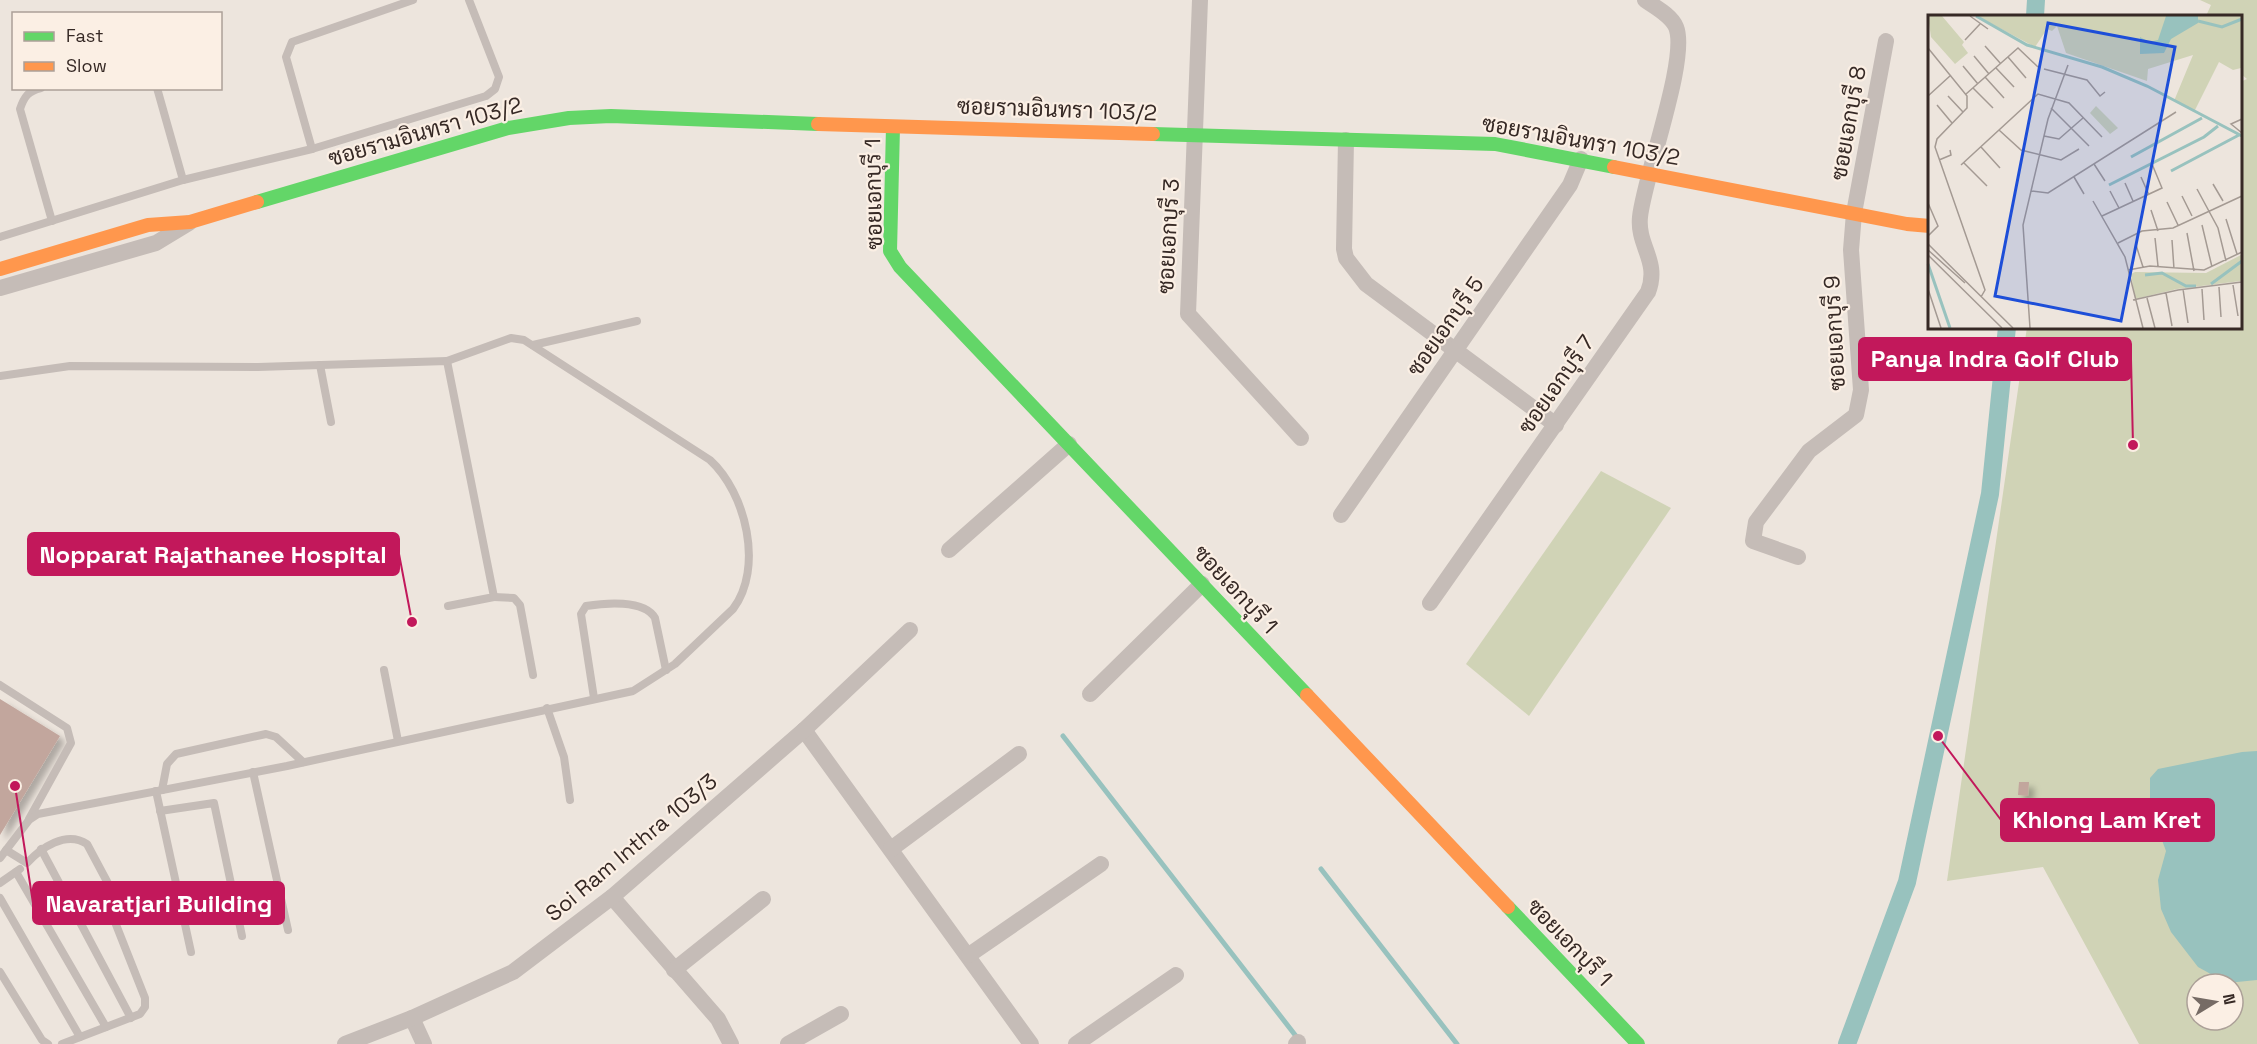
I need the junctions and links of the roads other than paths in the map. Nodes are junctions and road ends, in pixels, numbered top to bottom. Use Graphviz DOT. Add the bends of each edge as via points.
graph roads {
  1 [pos="412,0"];
  2 [pos="469,0"];
  3 [pos="1200,0"];
  4 [pos="1645,0"];
  5 [pos="1886,41"];
  6 [pos="32,90"];
  7 [pos="158,90"];
  8 [pos="893,127"];
  9 [pos="1195,136"];
  10 [pos="1346,140"];
  11 [pos="312,149"];
  12 [pos="1581,159"];
  13 [pos="1651,173"];
  14 [pos="183,180"];
  15 [pos="1854,213"];
  16 [pos="52,220"];
  17 [pos="190,222"];
  18 [pos="1928,226"];
  19 [pos="0,237"];
  20 [pos="0,268"];
  21 [pos="0,288"];
  22 [pos="637,321"];
  23 [pos="532,345"];
  24 [pos="1456,351"];
  25 [pos="447,361"];
  26 [pos="320,365"];
  27 [pos="0,376"];
  28 [pos="330,422"];
  29 [pos="1556,425"];
  30 [pos="1301,438"];
  31 [pos="1070,444"];
  32 [pos="1341,515"];
  33 [pos="949,550"];
  34 [pos="1798,557"];
  35 [pos="1202,584"];
  36 [pos="494,597"];
  37 [pos="1430,603"];
  38 [pos="448,606"];
  39 [pos="910,630"];
  40 [pos="384,670"];
  41 [pos="666,670"];
  42 [pos="533,675"];
  43 [pos="0,685"];
  44 [pos="1090,694"];
  45 [pos="594,698"];
  46 [pos="547,708"];
  47 [pos="804,730"];
  48 [pos="398,741"];
  49 [pos="1019,754"];
  50 [pos="303,762"];
  51 [pos="254,772"];
  52 [pos="159,790"];
  53 [pos="570,800"];
  54 [pos="160,811"];
  55 [pos="29,820"];
  56 [pos="41,849"];
  57 [pos="891,849"];
  58 [pos="6,850"];
  59 [pos="0,858"];
  60 [pos="27,863"];
  61 [pos="1101,864"];
  62 [pos="16,872"];
  63 [pos="0,883"];
  64 [pos="612,897"];
  65 [pos="0,898"];
  66 [pos="763,899"];
  67 [pos="288,930"];
  68 [pos="242,936"];
  69 [pos="192,952"];
  70 [pos="969,955"];
  71 [pos="674,970"];
  72 [pos="0,972"];
  73 [pos="1176,975"];
  74 [pos="842,1014"];
  75 [pos="412,1017"];
  76 [pos="131,1018"];
  77 [pos="106,1027"];
  78 [pos="80,1037"];
  79 [pos="48,1044"];
  80 [pos="62,1044"];
  81 [pos="345,1044"];
  82 [pos="424,1044"];
  83 [pos="731,1044"];
  84 [pos="788,1044"];
  85 [pos="1031,1044"];
  86 [pos="1076,1044"];
  87 [pos="1638,1044"];
  1 -- 11 [label="lane" via="292,42 286,57"];
  2 -- 11 [label="lane" via="499,77 495,89 486,96"];
  3 -- 9 [label="street, ซอยเอกบุรี 3"];
  4 -- 13 [label="street, ซอยเอกบุรี 7" via="1670,18 1678,42"];
  5 -- 15 [label="street, ซอยเอกบุรี 8"];
  6 -- 16 [label="lane" via="24,97 20,109"];
  7 -- 14 [label="lane"];
  8 -- 9 [label="street, ซอยรามอินทรา 103/2"];
  8 -- 17 [label="street, ซอยรามอินทรา 103/2" via="611,116 536,122"];
  8 -- 31 [label="street, ซอยเอกบุรี 1" via="893,258"];
  9 -- 10 [label="street, ซอยรามอินทรา 103/2"];
  9 -- 30 [label="street, ซอยเอกบุรี 3" via="1188,314"];
  10 -- 12 [label="street, ซอยรามอินทรา 103/2" via="1495,144"];
  10 -- 24 [label="street" via="1346,258 1365,284"];
  11 -- 14 [label="lane"];
  12 -- 13 [label="street, ซอยรามอินทรา 103/2"];
  12 -- 24 [label="street, ซอยเอกบุรี 5" via="1570,185"];
  13 -- 15 [label="street, ซอยรามอินทรา 103/2"];
  13 -- 29 [label="street, ซอยเอกบุรี 7" via="1639,228 1651,261 1652,283"];
  14 -- 16 [label="lane"];
  15 -- 18 [label="street, ซอยรามอินทรา 103/2"];
  15 -- 34 [label="street, ซอยเอกบุรี 9" via="1851,250 1862,390 1856,415 1809,451 1753,531 1754,541"];
  16 -- 19 [label="lane"];
  17 -- 20 [label="street, ซอยรามอินทรา 103/2" via="148,225"];
  17 -- 21 [label="street, ซอยรามอินทรา 103/2" via="156,243"];
  22 -- 23 [label="lane"];
  23 -- 25 [label="lane" via="511,338"];
  23 -- 41 [label="lane" via="710,460 729,482 737,499 747,550 746,584 740,600 715,628"];
  24 -- 29 [label="street"];
  24 -- 32 [label="street, ซอยเอกบุรี 5"];
  25 -- 26 [label="lane"];
  25 -- 36 [label="lane"];
  26 -- 27 [label="lane" via="70,366"];
  26 -- 28 [label="lane"];
  29 -- 37 [label="street, ซอยเอกบุรี 7"];
  31 -- 33 [label="street"];
  31 -- 35 [label="street, ซอยเอกบุรี 1"];
  35 -- 44 [label="street"];
  35 -- 87 [label="street, ซอยเอกบุรี 1"];
  36 -- 38 [label="lane"];
  36 -- 42 [label="lane" via="514,598 520,604"];
  39 -- 47 [label="street, Soi Ram Inthra 103/3"];
  40 -- 48 [label="lane"];
  41 -- 45 [label="lane" via="633,691"];
  41 -- 45 [label="lane" via="651,612 614,601 586,606 581,614"];
  43 -- 55 [label="lane" via="67,728 71,737"];
  45 -- 46 [label="lane"];
  46 -- 48 [label="lane"];
  46 -- 53 [label="lane" via="564,757"];
  47 -- 57 [label="street"];
  47 -- 64 [label="street, Soi Ram Inthra 103/3"];
  48 -- 50 [label="lane"];
  49 -- 57 [label="street"];
  50 -- 51 [label="lane"];
  50 -- 52 [label="lane" via="276,736 266,734 176,754 167,764"];
  51 -- 52 [label="lane"];
  51 -- 67 [label="lane"];
  52 -- 54 [label="lane"];
  52 -- 55 [label="lane" via="43,813"];
  54 -- 68 [label="lane" via="214,803"];
  54 -- 69 [label="lane"];
  55 -- 58 [label="lane"];
  56 -- 60 [label="lane"];
  56 -- 76 [label="lane"];
  56 -- 76 [label="lane" via="64,840 81,840 87,844 111,889 111,912 145,998 143,1011"];
  57 -- 70 [label="street"];
  58 -- 59 [label="lane"];
  58 -- 60 [label="lane"];
  60 -- 62 [label="lane"];
  61 -- 70 [label="street"];
  62 -- 63 [label="lane"];
  62 -- 77 [label="lane"];
  64 -- 71 [label="street"];
  64 -- 75 [label="street, Soi Ram Inthra 103/3" via="513,972"];
  65 -- 78 [label="lane"];
  66 -- 71 [label="street"];
  70 -- 85 [label="street"];
  71 -- 83 [label="street" via="718,1019"];
  72 -- 79 [label="lane"];
  73 -- 86 [label="street"];
  74 -- 84 [label="street"];
  75 -- 81 [label="street, Soi Ram Inthra 103/3"];
  75 -- 82 [label="street"];
  76 -- 77 [label="lane"];
  77 -- 78 [label="lane"];
  78 -- 80 [label="lane"];
}
